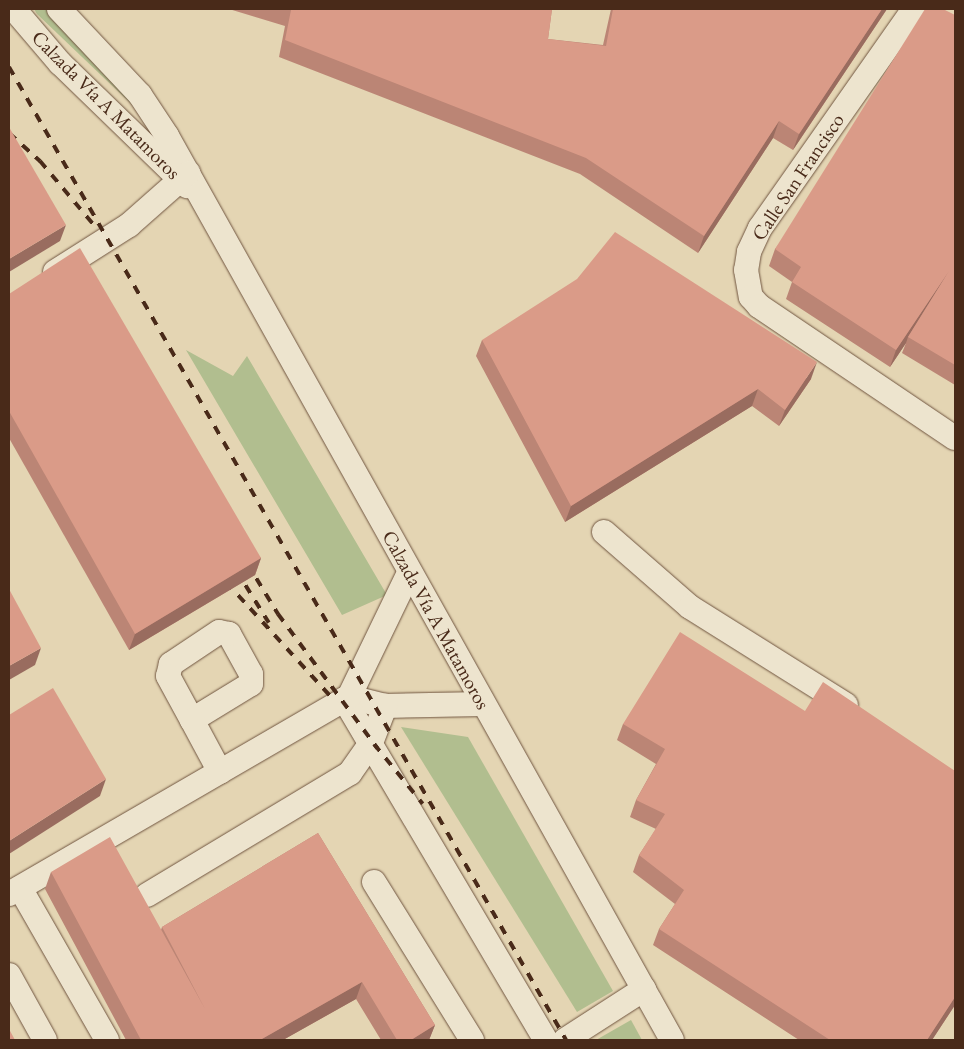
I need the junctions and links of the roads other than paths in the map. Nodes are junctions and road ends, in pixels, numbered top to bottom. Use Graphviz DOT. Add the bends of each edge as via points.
graph roads {
  1 [pos="14,9"];
  2 [pos="59,9"];
  3 [pos="914,9"];
  4 [pos="184,176"];
  5 [pos="35,284"];
  6 [pos="955,438"];
  7 [pos="604,532"];
  8 [pos="409,573"];
  9 [pos="347,698"];
  10 [pos="482,704"];
  11 [pos="386,706"];
  12 [pos="864,716"];
  13 [pos="192,720"];
  14 [pos="371,743"];
  15 [pos="220,772"];
  16 [pos="374,882"];
  17 [pos="14,891"];
  18 [pos="147,895"];
  19 [pos="9,975"];
  20 [pos="644,989"];
  21 [pos="46,1040"];
  22 [pos="107,1040"];
  23 [pos="472,1040"];
  24 [pos="546,1040"];
  25 [pos="565,1040"];
  26 [pos="672,1040"];
  1 -- 4 [label="street, Calzada Vía A Matamoros" via="60,62"];
  2 -- 4 [label="street, Calzada Vía A Matamoros" via="140,95"];
  3 -- 6 [label="street, Calle San Francisco" via="760,228 749,252 746,270 751,297 759,306"];
  4 -- 5 [label="street" via="129,225"];
  4 -- 8 [label="street, Calzada Vía A Matamoros" via="202,199"];
  7 -- 12 [label="street" via="690,607"];
  8 -- 9 [label="street"];
  8 -- 10 [label="street, Calzada Vía A Matamoros"];
  9 -- 11 [label="street"];
  9 -- 14 [label="street"];
  9 -- 15 [label="street"];
  10 -- 11 [label="street"];
  10 -- 20 [label="street, Calzada Vía A Matamoros"];
  11 -- 14 [label="street"];
  13 -- 15 [label="street"];
  14 -- 18 [label="street" via="350,774"];
  14 -- 24 [label="street"];
  15 -- 17 [label="street"];
  16 -- 23 [label="street"];
  17 -- 22 [label="street"];
  19 -- 21 [label="street"];
  20 -- 25 [label="street"];
  20 -- 26 [label="street, Calzada Vía A Matamoros"];
}
